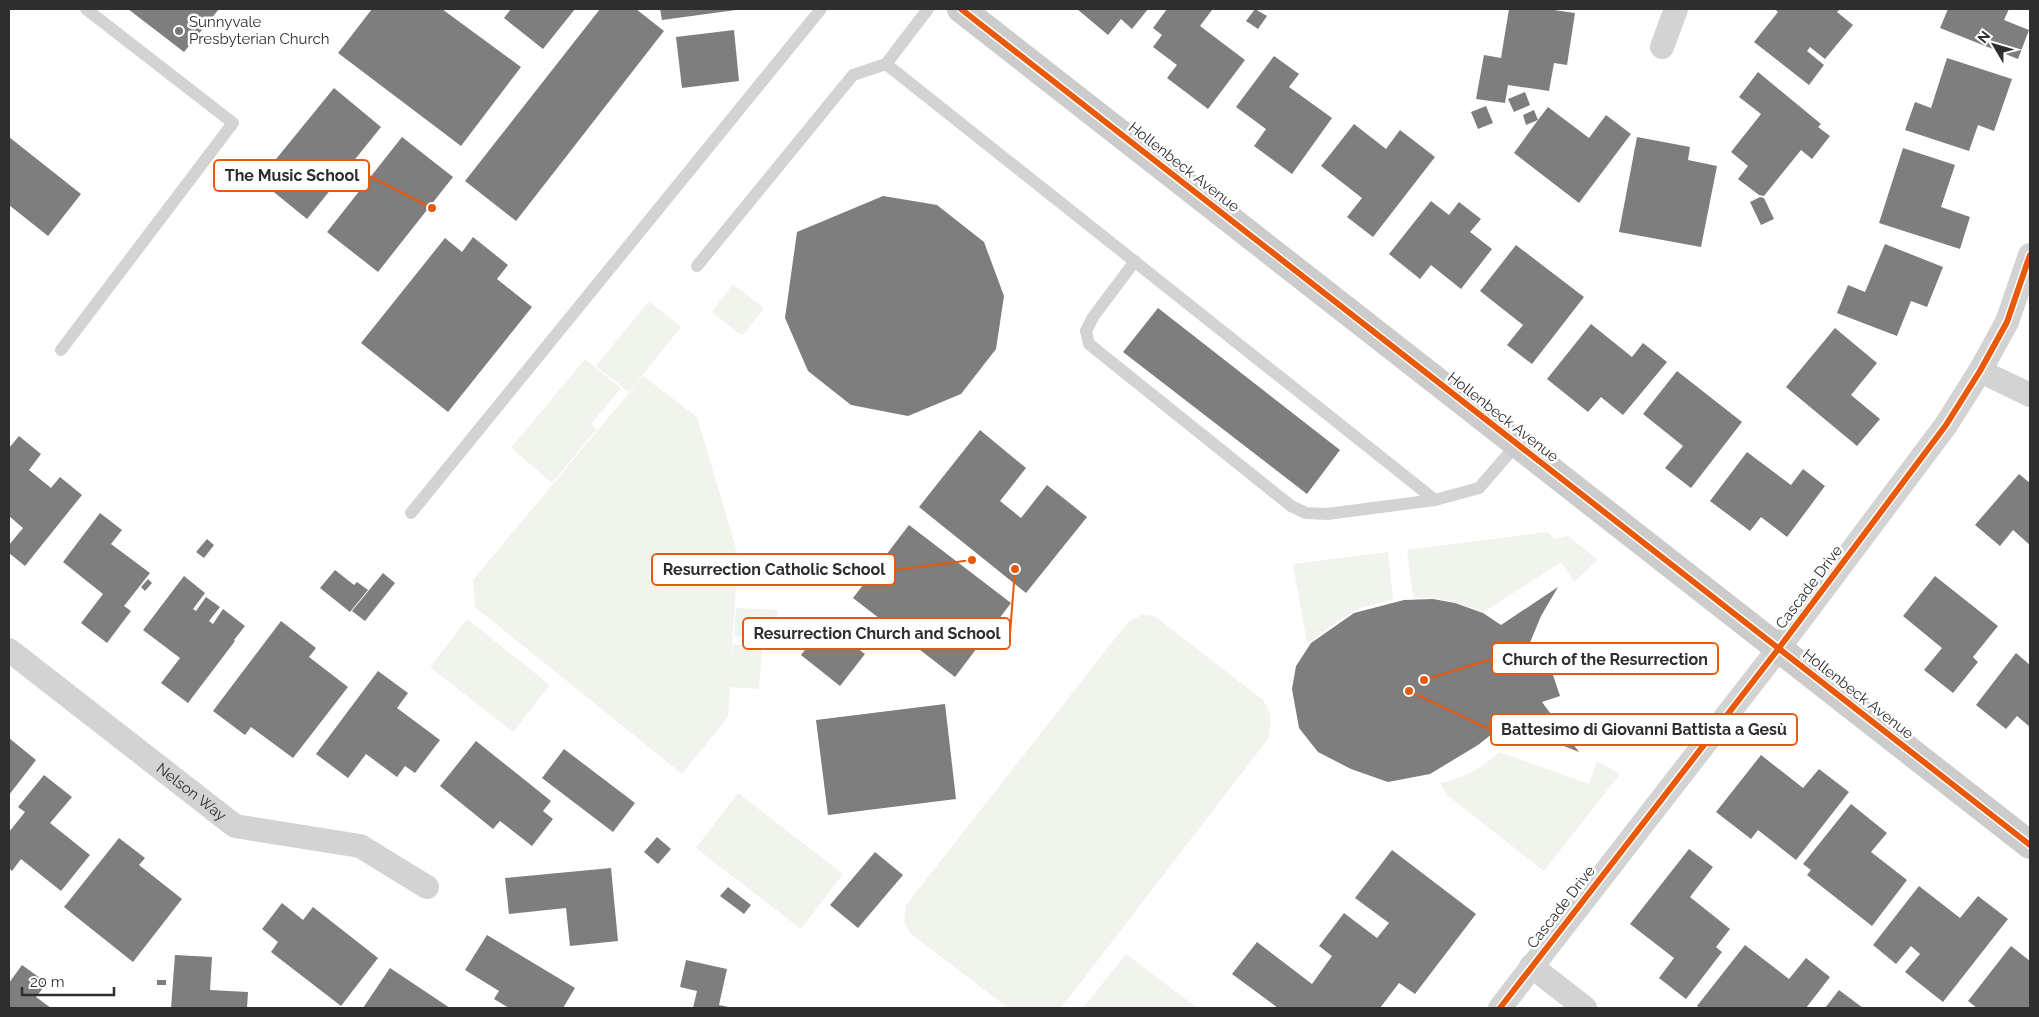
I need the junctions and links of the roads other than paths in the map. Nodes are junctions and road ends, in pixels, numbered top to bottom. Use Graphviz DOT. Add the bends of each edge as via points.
graph roads {
  1 [pos="86,9"];
  2 [pos="821,9"];
  3 [pos="928,9"];
  4 [pos="961,9"];
  5 [pos="1676,9"];
  6 [pos="1662,47"];
  7 [pos="886,64"];
  8 [pos="2030,255"];
  9 [pos="1135,262"];
  10 [pos="697,266"];
  11 [pos="61,350"];
  12 [pos="1980,371"];
  13 [pos="2030,395"];
  14 [pos="1518,444"];
  15 [pos="1435,500"];
  16 [pos="411,514"];
  17 [pos="1779,648"];
  18 [pos="9,650"];
  19 [pos="2030,845"];
  20 [pos="427,888"];
  21 [pos="1532,966"];
  22 [pos="1500,1008"];
  23 [pos="1585,1008"];
  1 -- 11 [label="lane" via="232,122"];
  2 -- 16 [label="lane"];
  3 -- 7 [label="lane"];
  4 -- 14 [label="street, Hollenbeck Avenue"];
  5 -- 6 [label="street"];
  7 -- 9 [label="lane"];
  7 -- 10 [label="lane" via="853,75"];
  8 -- 12 [label="street, Cascade Drive" via="2008,322"];
  9 -- 15 [label="lane"];
  9 -- 15 [label="lane" via="1093,317 1086,331 1089,344 1291,506 1306,513 1327,514"];
  12 -- 13 [label="street"];
  12 -- 17 [label="street, Cascade Drive" via="1946,425"];
  14 -- 15 [label="lane" via="1479,488"];
  14 -- 17 [label="street, Hollenbeck Avenue"];
  17 -- 19 [label="street, Hollenbeck Avenue"];
  17 -- 21 [label="street, Cascade Drive"];
  18 -- 20 [label="street, Nelson Way" via="235,826 360,846"];
  21 -- 22 [label="street, Cascade Drive"];
  21 -- 23 [label="street"];
}
